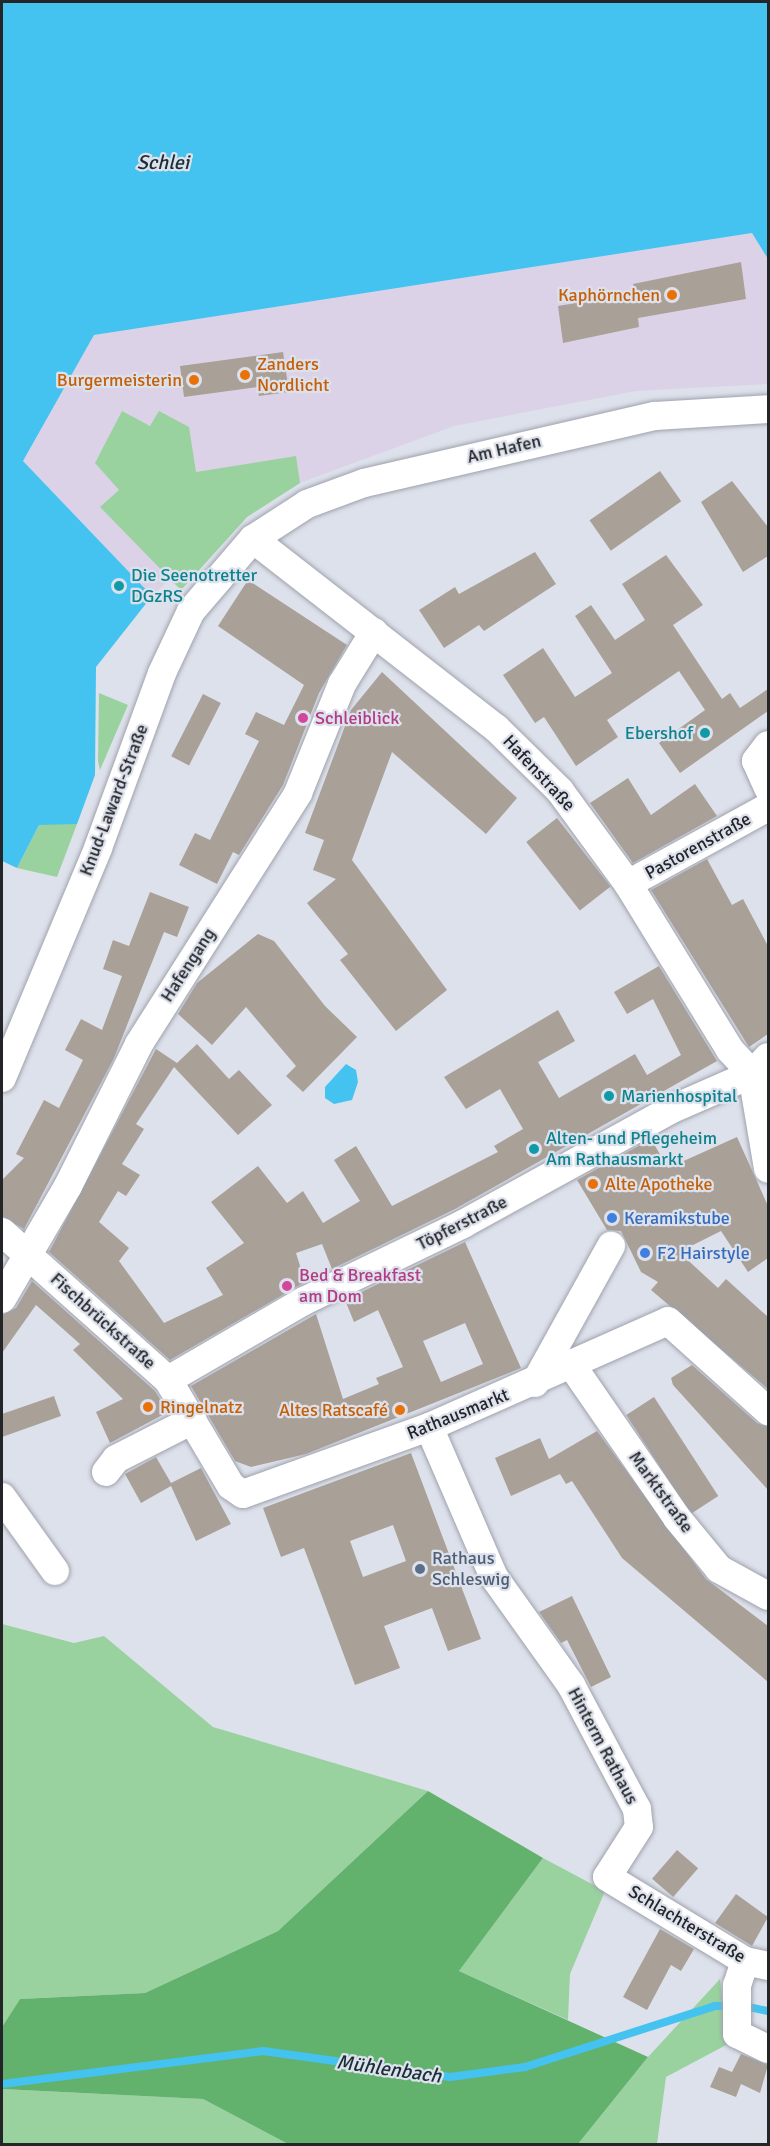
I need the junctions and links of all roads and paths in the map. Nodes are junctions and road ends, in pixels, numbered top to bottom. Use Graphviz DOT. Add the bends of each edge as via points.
graph roads {
  1 [pos="768,409"];
  2 [pos="253,539"];
  3 [pos="375,632"];
  4 [pos="768,745"];
  5 [pos="768,788"];
  6 [pos="768,807"];
  7 [pos="628,884"];
  8 [pos="760,1066"];
  9 [pos="2,1078"];
  10 [pos="768,1169"];
  11 [pos="2,1232"];
  12 [pos="611,1246"];
  13 [pos="28,1254"];
  14 [pos="2,1299"];
  15 [pos="573,1367"];
  16 [pos="168,1380"];
  17 [pos="535,1383"];
  18 [pos="768,1411"];
  19 [pos="193,1420"];
  20 [pos="429,1427"];
  21 [pos="106,1472"];
  22 [pos="243,1494"];
  23 [pos="2,1497"];
  24 [pos="55,1571"];
  25 [pos="768,1596"];
  26 [pos="607,1877"];
  27 [pos="750,1971"];
  28 [pos="768,2049"];
  1 -- 2 [label="street, Am Hafen" via="655,416 364,483 307,504"];
  2 -- 3 [label="street, Hafenstraße"];
  2 -- 9 [label="street, Knud-Laward-Straße" via="191,611 162,673 98,848"];
  3 -- 7 [label="street, Hafenstraße" via="512,744 560,791"];
  3 -- 13 [label="street, Hafengang" via="342,684 298,793 139,1044 68,1186"];
  4 -- 5 [label="street" via="756,761"];
  6 -- 7 [label="street, Pastorenstraße"];
  7 -- 8 [label="street, Hafenstraße" via="730,1050"];
  8 -- 10 [label="street"];
  8 -- 16 [label="street, Töpferstraße" via="304,1300"];
  11 -- 13 [label="street, Fischbrückstraße"];
  12 -- 17 [label="street"];
  13 -- 14 [label="street, Hafengang"];
  13 -- 16 [label="street, Fischbrückstraße"];
  15 -- 17 [label="street, Rathausmarkt"];
  15 -- 18 [label="street, Rathausmarkt" via="668,1321"];
  15 -- 25 [label="street, Marktstraße" via="677,1518 719,1569"];
  16 -- 19 [label="street, Fischbrückstraße"];
  17 -- 20 [label="street, Rathausmarkt"];
  19 -- 21 [label="street" via="116,1459"];
  19 -- 22 [label="street, Fischbrückstraße" via="231,1486"];
  20 -- 22 [label="street, Rathausmarkt"];
  20 -- 26 [label="street, Hinterm Rathaus" via="494,1577 571,1685 637,1809 639,1827"];
  23 -- 24 [label="street"];
  26 -- 27 [label="street, Schlachterstraße"];
  27 -- 28 [label="street" via="734,2020 747,2043"];
}
